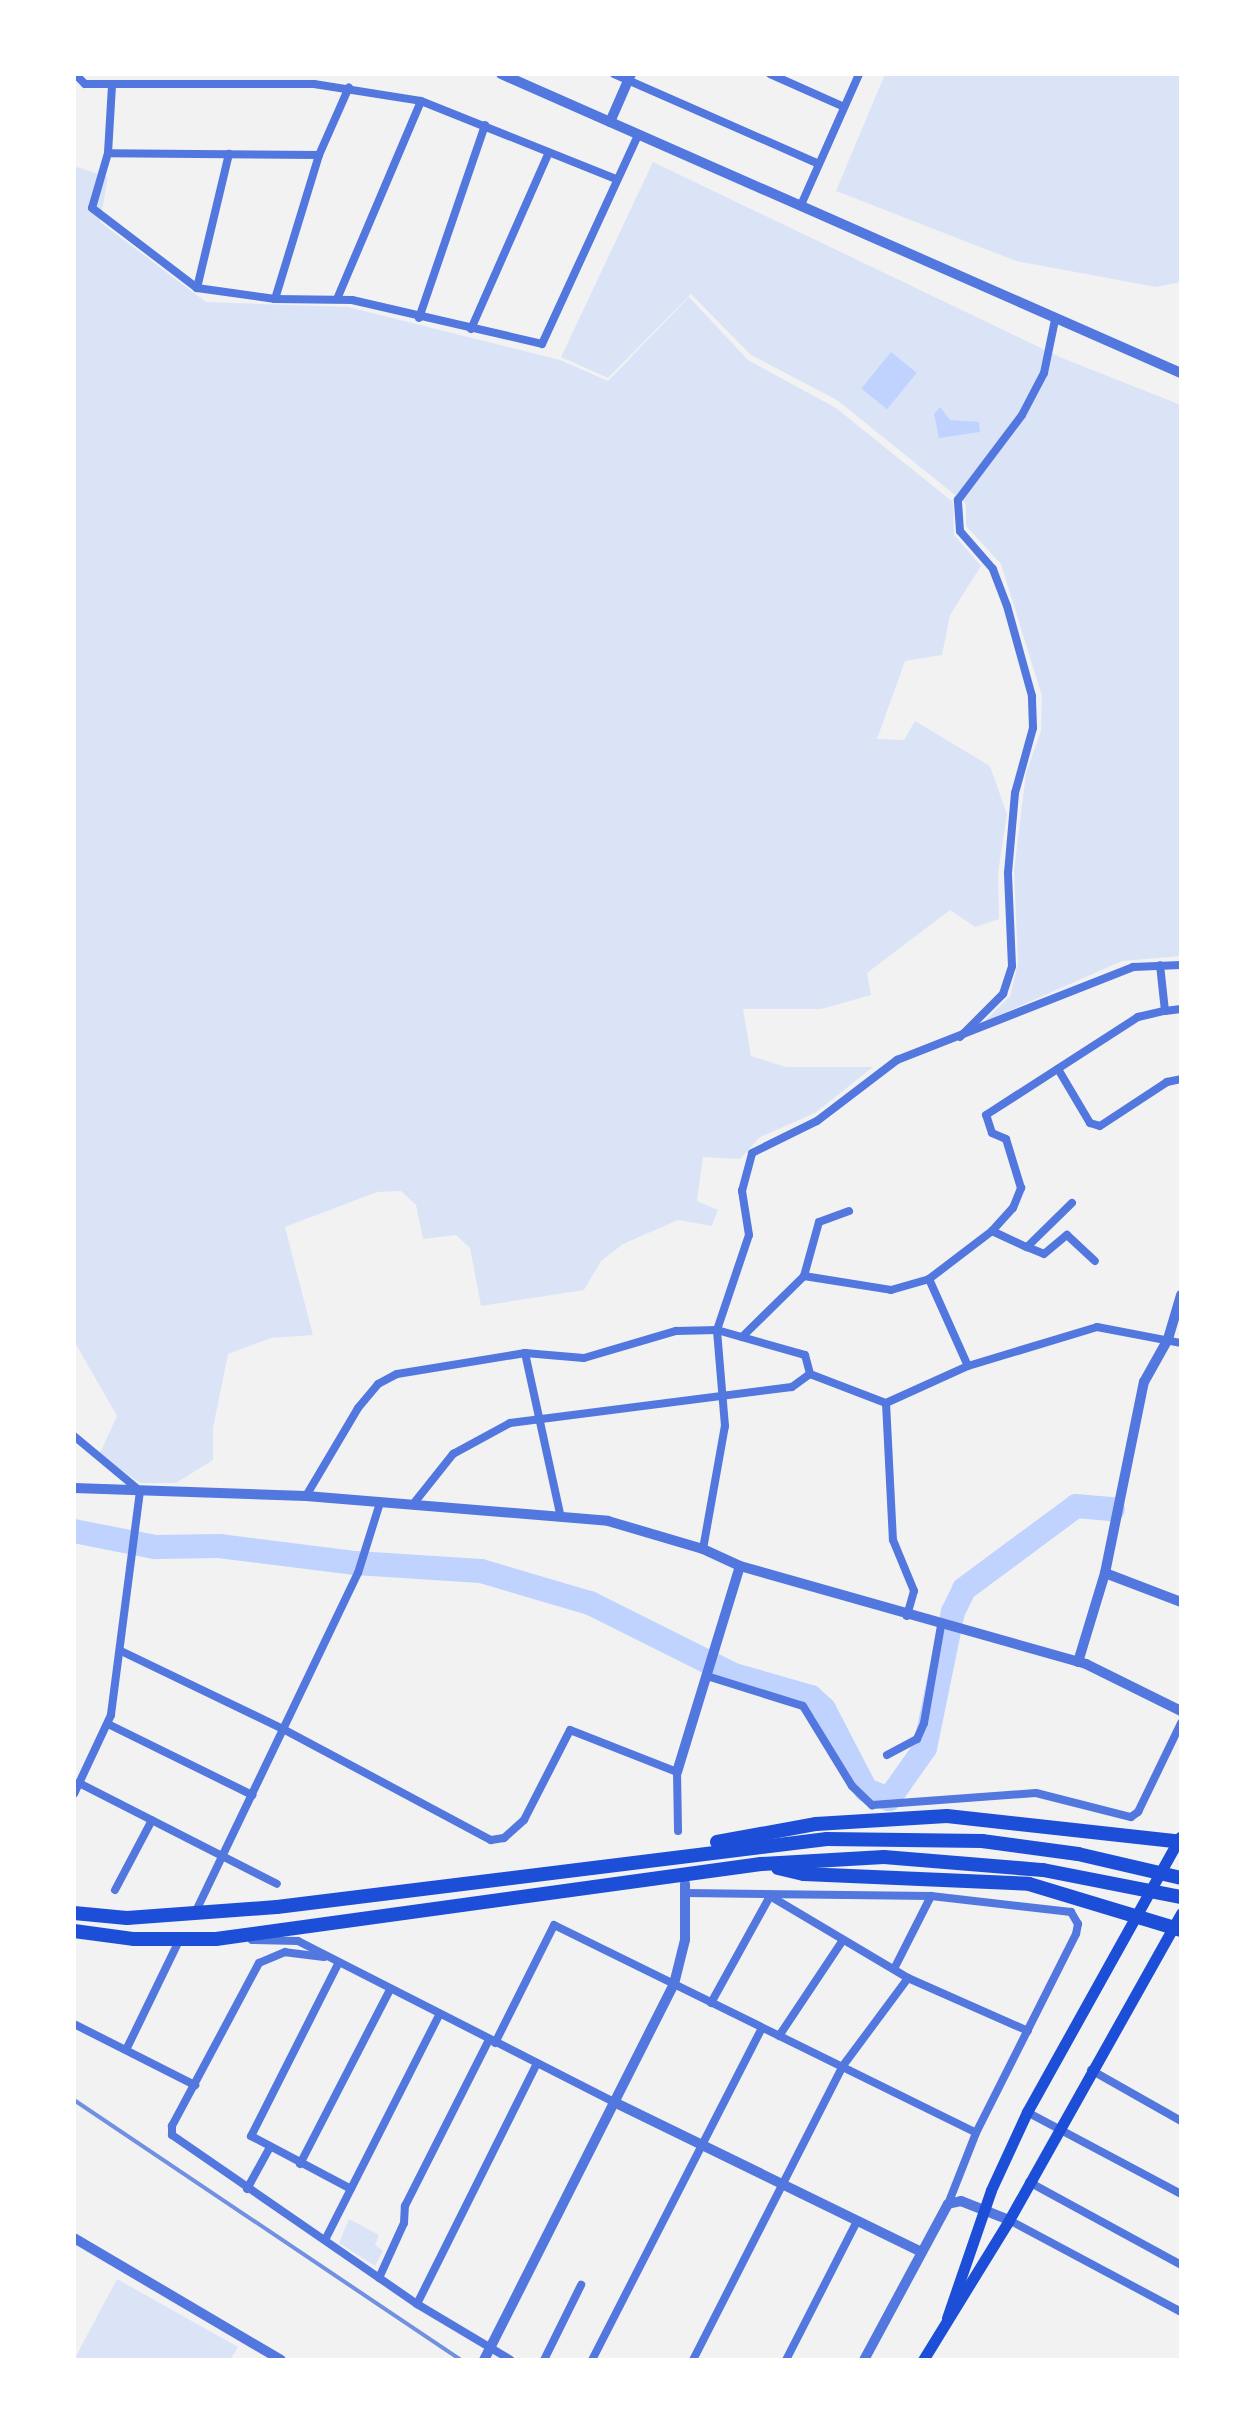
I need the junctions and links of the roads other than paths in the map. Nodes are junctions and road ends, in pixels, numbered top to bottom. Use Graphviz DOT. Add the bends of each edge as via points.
graph roads {
  1 [pos="75,74"];
  2 [pos="501,74"];
  3 [pos="614,74"];
  4 [pos="770,74"];
  5 [pos="859,74"];
  6 [pos="629,77"];
  7 [pos="112,85"];
  8 [pos="349,87"];
  9 [pos="421,101"];
  10 [pos="844,107"];
  11 [pos="610,122"];
  12 [pos="485,125"];
  13 [pos="638,135"];
  14 [pos="549,152"];
  15 [pos="108,153"];
  16 [pos="229,154"];
  17 [pos="319,155"];
  18 [pos="817,163"];
  19 [pos="616,179"];
  20 [pos="801,205"];
  21 [pos="197,288"];
  22 [pos="275,299"];
  23 [pos="337,299"];
  24 [pos="419,318"];
  25 [pos="1055,320"];
  26 [pos="471,329"];
  27 [pos="1181,373"];
  28 [pos="1160,965"];
  29 [pos="1181,965"];
  30 [pos="1181,1009"];
  31 [pos="1165,1011"];
  32 [pos="958,1039"];
  33 [pos="1058,1069"];
  34 [pos="1181,1079"];
  35 [pos="1072,1203"];
  36 [pos="849,1211"];
  37 [pos="992,1231"];
  38 [pos="1027,1247"];
  39 [pos="1095,1261"];
  40 [pos="804,1276"];
  41 [pos="929,1279"];
  42 [pos="1181,1295"];
  43 [pos="717,1330"];
  44 [pos="742,1337"];
  45 [pos="1168,1339"];
  46 [pos="1181,1343"];
  47 [pos="525,1353"];
  48 [pos="968,1366"];
  49 [pos="810,1374"];
  50 [pos="719,1393"];
  51 [pos="886,1403"];
  52 [pos="543,1419"];
  53 [pos="74,1436"];
  54 [pos="74,1488"];
  55 [pos="140,1491"];
  56 [pos="306,1496"];
  57 [pos="380,1503"];
  58 [pos="414,1503"];
  59 [pos="560,1514"];
  60 [pos="703,1549"];
  61 [pos="740,1566"];
  62 [pos="1105,1573"];
  63 [pos="1181,1602"];
  64 [pos="907,1616"];
  65 [pos="941,1626"];
  66 [pos="121,1651"];
  67 [pos="1078,1662"];
  68 [pos="710,1677"];
  69 [pos="1181,1711"];
  70 [pos="1181,1723"];
  71 [pos="108,1724"];
  72 [pos="283,1729"];
  73 [pos="887,1755"];
  74 [pos="677,1772"];
  75 [pos="79,1783"];
  76 [pos="74,1794"];
  77 [pos="252,1795"];
  78 [pos="152,1820"];
  79 [pos="678,1831"];
  80 [pos="1180,1839"];
  81 [pos="222,1856"];
  82 [pos="659,1856"];
  83 [pos="761,1864"];
  84 [pos="1181,1878"];
  85 [pos="277,1884"];
  86 [pos="685,1889"];
  87 [pos="115,1890"];
  88 [pos="931,1896"];
  89 [pos="1181,1897"];
  90 [pos="74,1913"];
  91 [pos="1181,1913"];
  92 [pos="195,1914"];
  93 [pos="1133,1915"];
  94 [pos="1177,1929"];
  95 [pos="74,1931"];
  96 [pos="180,1939"];
  97 [pos="216,1939"];
  98 [pos="841,1943"];
  99 [pos="324,1957"];
  100 [pos="338,1964"];
  101 [pos="894,1969"];
  102 [pos="908,1978"];
  103 [pos="674,1984"];
  104 [pos="390,1990"];
  105 [pos="711,2003"];
  106 [pos="439,2015"];
  107 [pos="74,2024"];
  108 [pos="762,2028"];
  109 [pos="1028,2031"];
  110 [pos="779,2036"];
  111 [pos="492,2041"];
  112 [pos="126,2050"];
  113 [pos="537,2063"];
  114 [pos="842,2067"];
  115 [pos="1091,2070"];
  116 [pos="195,2085"];
  117 [pos="616,2103"];
  118 [pos="1027,2112"];
  119 [pos="1181,2121"];
  120 [pos="1057,2127"];
  121 [pos="976,2133"];
  122 [pos="704,2146"];
  123 [pos="269,2149"];
  124 [pos="300,2164"];
  125 [pos="1029,2182"];
  126 [pos="783,2187"];
  127 [pos="247,2189"];
  128 [pos="351,2189"];
  129 [pos="1181,2194"];
  130 [pos="948,2204"];
  131 [pos="985,2211"];
  132 [pos="1009,2220"];
  133 [pos="856,2223"];
  134 [pos="74,2238"];
  135 [pos="325,2240"];
  136 [pos="919,2251"];
  137 [pos="1181,2265"];
  138 [pos="379,2278"];
  139 [pos="581,2285"];
  140 [pos="417,2304"];
  141 [pos="1181,2312"];
  142 [pos="947,2318"];
  143 [pos="490,2349"];
  144 [pos="281,2360"];
  145 [pos="484,2360"];
  146 [pos="511,2360"];
  147 [pos="544,2360"];
  148 [pos="592,2360"];
  149 [pos="693,2360"];
  150 [pos="786,2360"];
  151 [pos="864,2360"];
  152 [pos="923,2360"];
  1 -- 7 [label="street" via="85,84"];
  2 -- 11 [label="street"];
  3 -- 6 [label="street"];
  4 -- 10 [label="street"];
  5 -- 10 [label="street"];
  6 -- 11 [label="street"];
  6 -- 18 [label="street"];
  7 -- 8 [label="street"];
  7 -- 15 [label="street"];
  8 -- 9 [label="street"];
  8 -- 17 [label="street"];
  9 -- 12 [label="street"];
  9 -- 23 [label="street"];
  10 -- 18 [label="street"];
  11 -- 13 [label="street"];
  12 -- 14 [label="street"];
  12 -- 24 [label="street"];
  13 -- 19 [label="street"];
  13 -- 20 [label="street"];
  14 -- 19 [label="street"];
  14 -- 26 [label="street"];
  15 -- 16 [label="street"];
  15 -- 21 [label="street" via="92,208"];
  16 -- 17 [label="street"];
  16 -- 21 [label="street"];
  17 -- 22 [label="street"];
  18 -- 20 [label="street"];
  19 -- 26 [label="street" via="542,344"];
  20 -- 25 [label="street"];
  21 -- 22 [label="street"];
  22 -- 23 [label="street"];
  23 -- 24 [label="street"];
  24 -- 26 [label="street"];
  25 -- 27 [label="street"];
  25 -- 32 [label="street" via="1044,373 1022,415 958,500 960,531 993,569 1007,606 1032,696 1033,728 1019,769 1008,873 1012,966 1003,994"];
  28 -- 29 [label="street"];
  28 -- 31 [label="street"];
  28 -- 32 [label="street" via="1133,967"];
  30 -- 31 [label="street"];
  31 -- 33 [label="street" via="1138,1017"];
  32 -- 43 [label="street" via="897,1060 817,1121 752,1153 742,1191 749,1235"];
  33 -- 34 [label="street" via="1090,1123 1100,1126 1167,1082"];
  33 -- 37 [label="street" via="986,1115 992,1133 1006,1139 1021,1188 1013,1208"];
  35 -- 38 [label="street"];
  36 -- 40 [label="street" via="819,1222"];
  37 -- 38 [label="street"];
  37 -- 41 [label="street"];
  38 -- 39 [label="street" via="1044,1254 1067,1235"];
  40 -- 41 [label="street" via="891,1290"];
  40 -- 44 [label="street"];
  41 -- 48 [label="street"];
  42 -- 45 [label="street"];
  43 -- 44 [label="street"];
  43 -- 47 [label="street" via="676,1331 584,1358"];
  43 -- 50 [label="street"];
  44 -- 49 [label="street" via="805,1355"];
  45 -- 46 [label="street"];
  45 -- 48 [label="street" via="1097,1327"];
  45 -- 62 [label="street" via="1144,1382"];
  47 -- 52 [label="street"];
  47 -- 56 [label="street" via="397,1374 378,1384"];
  48 -- 51 [label="street"];
  49 -- 50 [label="street" via="792,1387"];
  49 -- 51 [label="street"];
  50 -- 52 [label="street"];
  50 -- 60 [label="street" via="725,1426"];
  51 -- 64 [label="street" via="893,1540 914,1591"];
  52 -- 58 [label="street" via="510,1423 453,1454"];
  52 -- 59 [label="street"];
  53 -- 55 [label="street"];
  54 -- 55 [label="street"];
  55 -- 56 [label="street"];
  55 -- 66 [label="street"];
  56 -- 57 [label="street"];
  57 -- 58 [label="street"];
  57 -- 72 [label="street" via="358,1573"];
  58 -- 59 [label="street"];
  59 -- 60 [label="street" via="608,1521"];
  60 -- 61 [label="street"];
  61 -- 64 [label="street"];
  61 -- 68 [label="street"];
  62 -- 63 [label="street"];
  62 -- 67 [label="street"];
  64 -- 65 [label="street"];
  65 -- 67 [label="street"];
  65 -- 73 [label="street" via="924,1723 917,1739"];
  66 -- 71 [label="street"];
  66 -- 72 [label="street"];
  67 -- 69 [label="street"];
  68 -- 70 [label="street" via="803,1706 852,1786 872,1805 1036,1793 1131,1817"];
  68 -- 74 [label="street"];
  71 -- 75 [label="street"];
  71 -- 77 [label="street"];
  72 -- 74 [label="street" via="491,1840 504,1838 524,1820 570,1730"];
  72 -- 77 [label="street"];
  74 -- 79 [label="street"];
  75 -- 76 [label="street"];
  75 -- 78 [label="street"];
  77 -- 81 [label="street"];
  78 -- 81 [label="street"];
  78 -- 87 [label="street"];
  80 -- 82 [label="highway" via="1020,1820 883,1818 778,1829"];
  80 -- 93 [label="main road"];
  81 -- 85 [label="street"];
  81 -- 92 [label="street"];
  82 -- 84 [label="highway" via="882,1837 1031,1847"];
  82 -- 92 [label="highway"];
  83 -- 89 [label="highway" via="884,1857 1077,1875"];
  83 -- 93 [label="highway" via="804,1874 1029,1884"];
  83 -- 97 [label="highway"];
  86 -- 88 [label="street"];
  86 -- 103 [label="street" via="685,1940"];
  88 -- 101 [label="street"];
  88 -- 109 [label="street" via="1071,1912 1076,1934"];
  90 -- 92 [label="highway" via="127,1918"];
  91 -- 94 [label="main road"];
  93 -- 94 [label="highway"];
  93 -- 118 [label="main road"];
  94 -- 115 [label="main road"];
  95 -- 96 [label="highway"];
  96 -- 97 [label="highway"];
  96 -- 112 [label="street"];
  97 -- 99 [label="street" via="298,1941"];
  98 -- 101 [label="street"];
  98 -- 105 [label="street" via="770,1896"];
  98 -- 110 [label="street"];
  99 -- 100 [label="street"];
  99 -- 116 [label="street" via="285,1952 259,1963"];
  100 -- 104 [label="street"];
  100 -- 123 [label="street" via="251,2136"];
  101 -- 102 [label="street"];
  102 -- 109 [label="street"];
  102 -- 114 [label="street"];
  103 -- 105 [label="street"];
  103 -- 111 [label="street" via="554,1925"];
  103 -- 117 [label="street"];
  104 -- 106 [label="street"];
  104 -- 124 [label="street"];
  105 -- 108 [label="street"];
  106 -- 111 [label="street"];
  106 -- 128 [label="street"];
  107 -- 112 [label="street"];
  108 -- 110 [label="street"];
  108 -- 122 [label="street"];
  109 -- 121 [label="street"];
  110 -- 114 [label="street"];
  111 -- 113 [label="street"];
  111 -- 138 [label="street" via="405,2206 404,2223"];
  112 -- 116 [label="street"];
  113 -- 117 [label="street"];
  113 -- 140 [label="street"];
  114 -- 121 [label="street"];
  114 -- 126 [label="street"];
  115 -- 119 [label="street"];
  115 -- 120 [label="main road"];
  116 -- 127 [label="street" via="172,2135"];
  117 -- 122 [label="street"];
  117 -- 143 [label="street"];
  118 -- 120 [label="street"];
  118 -- 131 [label="main road"];
  120 -- 125 [label="main road"];
  120 -- 129 [label="street"];
  121 -- 130 [label="street"];
  122 -- 126 [label="street"];
  122 -- 148 [label="street"];
  123 -- 124 [label="street"];
  123 -- 127 [label="street"];
  124 -- 128 [label="street"];
  125 -- 132 [label="main road"];
  125 -- 137 [label="street"];
  126 -- 133 [label="street"];
  126 -- 149 [label="street"];
  127 -- 135 [label="street"];
  128 -- 135 [label="street"];
  130 -- 131 [label="street" via="961,2201"];
  130 -- 136 [label="street"];
  131 -- 132 [label="street"];
  131 -- 142 [label="main road"];
  132 -- 141 [label="street"];
  132 -- 142 [label="main road"];
  133 -- 136 [label="street"];
  133 -- 150 [label="street"];
  134 -- 144 [label="street"];
  135 -- 138 [label="street"];
  136 -- 151 [label="street"];
  138 -- 140 [label="street"];
  139 -- 147 [label="street"];
  140 -- 143 [label="street"];
  142 -- 152 [label="main road"];
  143 -- 145 [label="street"];
  143 -- 146 [label="street"];
}
